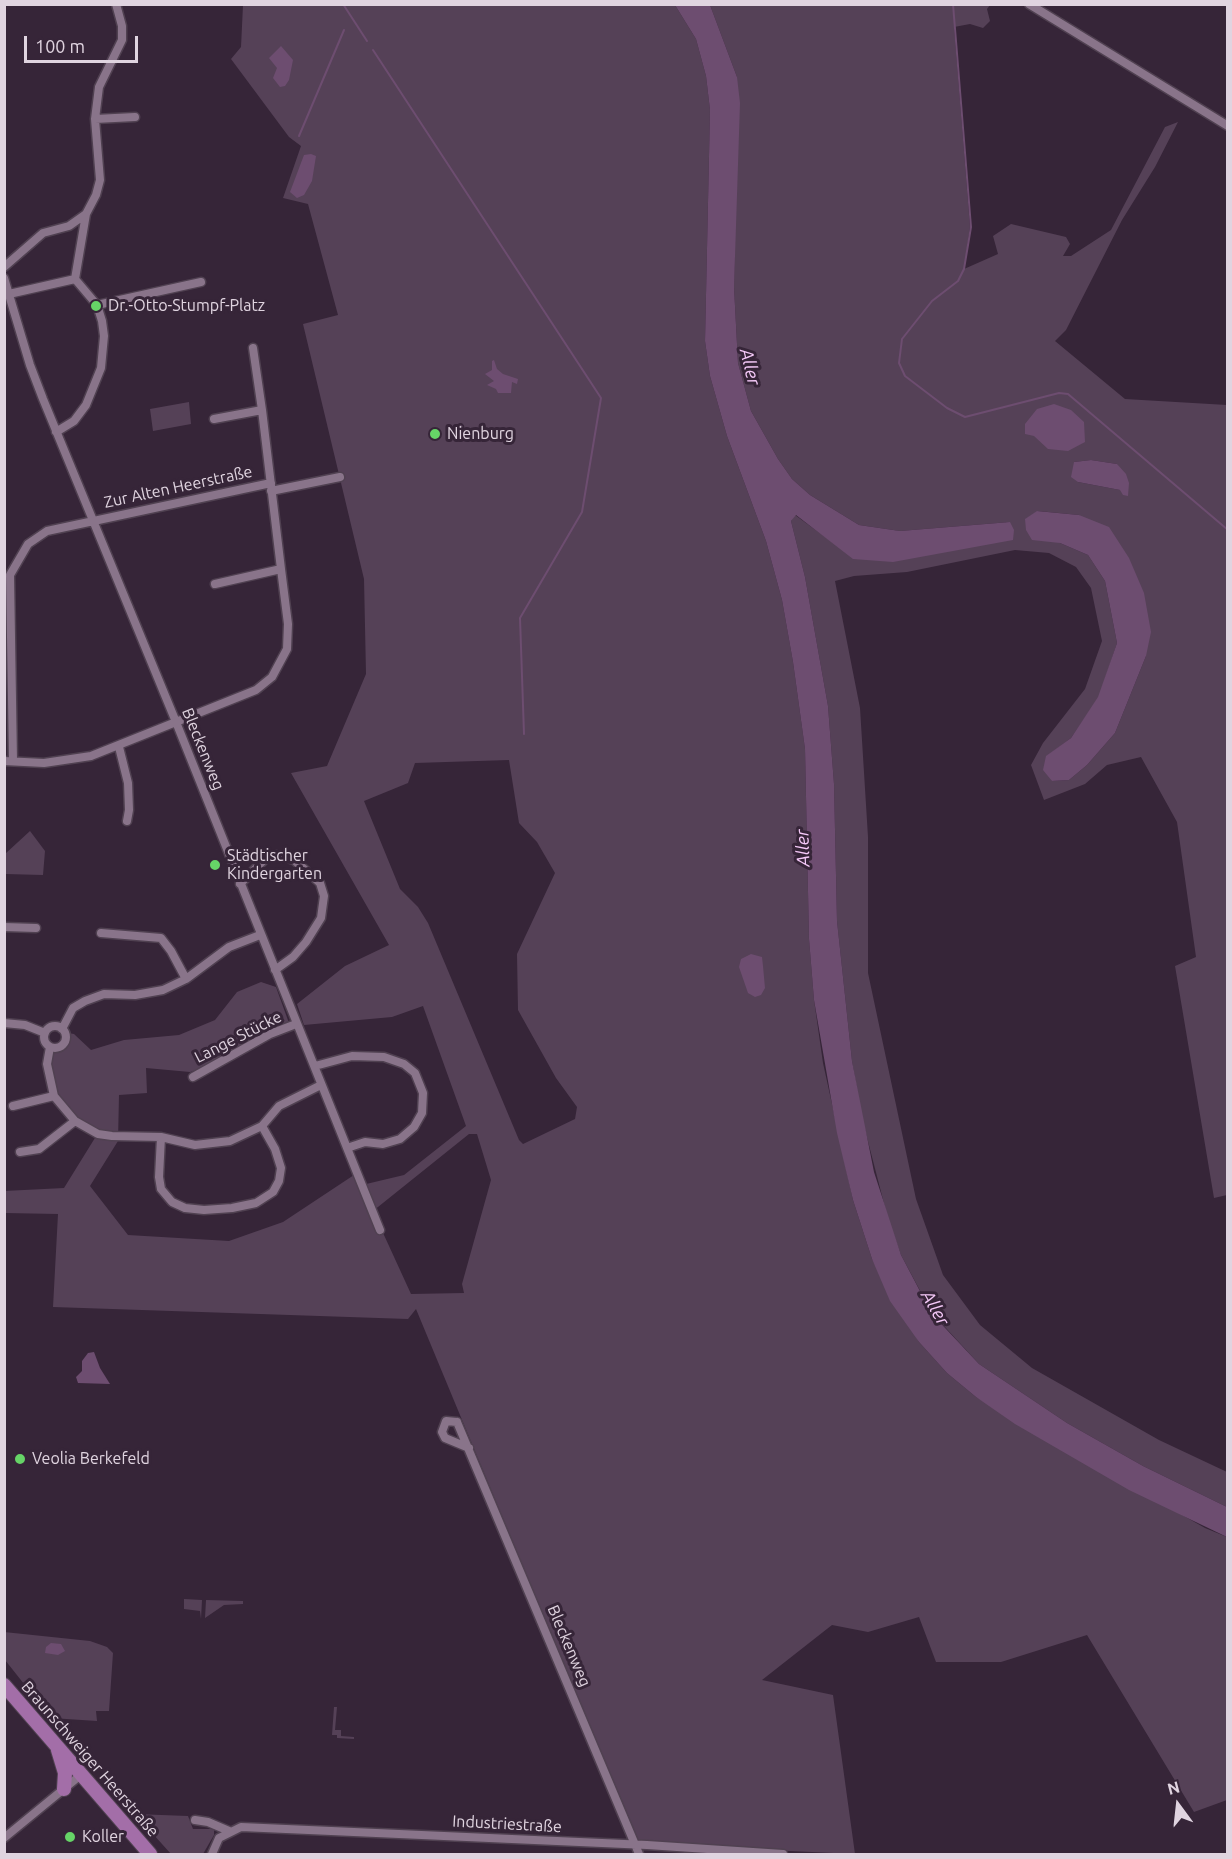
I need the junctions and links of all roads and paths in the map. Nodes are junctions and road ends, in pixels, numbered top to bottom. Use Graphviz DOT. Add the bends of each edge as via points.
graph roads {
  1 [pos="116,4"];
  2 [pos="1029,4"];
  3 [pos="135,117"];
  4 [pos="95,118"];
  5 [pos="1227,126"];
  6 [pos="86,214"];
  7 [pos="4,267"];
  8 [pos="4,278"];
  9 [pos="75,279"];
  10 [pos="201,282"];
  11 [pos="9,294"];
  12 [pos="97,306"];
  13 [pos="253,348"];
  14 [pos="262,410"];
  15 [pos="214,419"];
  16 [pos="56,432"];
  17 [pos="340,477"];
  18 [pos="271,487"];
  19 [pos="92,521"];
  20 [pos="280,569"];
  21 [pos="7,576"];
  22 [pos="215,584"];
  23 [pos="176,722"];
  24 [pos="119,747"];
  25 [pos="9,761"];
  26 [pos="127,821"];
  27 [pos="240,884"];
  28 [pos="4,927"];
  29 [pos="36,928"];
  30 [pos="102,933"];
  31 [pos="260,935"];
  32 [pos="275,970"];
  33 [pos="186,979"];
  34 [pos="4,1023"];
  35 [pos="296,1024"];
  36 [pos="62,1029"];
  37 [pos="45,1033"];
  38 [pos="50,1047"];
  39 [pos="315,1066"];
  40 [pos="193,1077"];
  41 [pos="321,1085"];
  42 [pos="54,1096"];
  43 [pos="13,1106"];
  44 [pos="75,1121"];
  45 [pos="262,1126"];
  46 [pos="162,1137"];
  47 [pos="347,1148"];
  48 [pos="20,1152"];
  49 [pos="380,1230"];
  50 [pos="470,1449"];
  51 [pos="4,1684"];
  52 [pos="55,1743"];
  53 [pos="82,1774"];
  54 [pos="64,1789"];
  55 [pos="195,1820"];
  56 [pos="230,1831"];
  57 [pos="4,1838"];
  58 [pos="635,1845"];
  59 [pos="150,1854"];
  60 [pos="212,1854"];
  61 [pos="639,1854"];
  62 [pos="783,1854"];
  1 -- 4 [label="street" via="122,40 99,87"];
  2 -- 5 [label="street"];
  3 -- 4 [label="street"];
  4 -- 6 [label="street" via="100,180"];
  6 -- 7 [label="street" via="69,225 43,233"];
  6 -- 9 [label="street"];
  8 -- 11 [label="street, Bleckenweg"];
  9 -- 11 [label="street"];
  9 -- 12 [label="street"];
  10 -- 12 [label="street"];
  11 -- 16 [label="street, Bleckenweg" via="30,365"];
  12 -- 16 [label="street" via="104,336 101,368 86,405 74,421"];
  13 -- 14 [label="street"];
  14 -- 15 [label="street"];
  14 -- 18 [label="street"];
  16 -- 19 [label="street, Bleckenweg"];
  17 -- 18 [label="street, Zur Alten Heerstraße"];
  18 -- 19 [label="street, Zur Alten Heerstraße"];
  18 -- 20 [label="street"];
  19 -- 21 [label="street, Zur Alten Heerstraße" via="47,531 28,544"];
  19 -- 23 [label="street, Bleckenweg"];
  20 -- 22 [label="street"];
  20 -- 23 [label="street" via="288,624 287,649 272,677 247,694"];
  21 -- 25 [label="street"];
  23 -- 24 [label="street"];
  23 -- 27 [label="street, Bleckenweg"];
  24 -- 25 [label="street" via="72,761"];
  24 -- 26 [label="street" via="128,783"];
  27 -- 31 [label="street, Bleckenweg"];
  27 -- 32 [label="street" via="265,859 276,855 294,860 320,883 324,896 321,918 293,957"];
  28 -- 29 [label="street"];
  30 -- 33 [label="street" via="160,938"];
  31 -- 32 [label="street, Bleckenweg"];
  31 -- 33 [label="street" via="230,947"];
  32 -- 35 [label="street, Bleckenweg"];
  33 -- 36 [label="street" via="163,990 135,995 104,994 85,1001 73,1008"];
  34 -- 37 [label="street" via="25,1025"];
  35 -- 39 [label="street, Bleckenweg"];
  35 -- 40 [label="street, Lange Stücke" via="253,1042"];
  36 -- 37 [label="street" via="52,1026"];
  36 -- 38 [label="street" via="66,1038 63,1044"];
  37 -- 38 [label="street" via="45,1042"];
  38 -- 42 [label="street" via="47,1064"];
  39 -- 41 [label="street, Bleckenweg"];
  39 -- 47 [label="street" via="352,1056 384,1057 416,1073 423,1093 422,1113 414,1127 400,1139"];
  41 -- 45 [label="street" via="279,1106"];
  41 -- 47 [label="street, Bleckenweg"];
  42 -- 43 [label="street"];
  42 -- 44 [label="street"];
  44 -- 46 [label="street" via="106,1135"];
  44 -- 48 [label="street" via="39,1149"];
  45 -- 46 [label="street" via="230,1141 195,1144"];
  45 -- 46 [label="street" via="281,1168 279,1181 273,1192 256,1203 232,1208 204,1210 172,1202 161,1189 159,1177"];
  47 -- 49 [label="street, Bleckenweg"];
  50 -- 50 [label="street, Bleckenweg" via="445,1438 442,1432 446,1421 459,1420"];
  50 -- 58 [label="street, Bleckenweg"];
  51 -- 52 [label="main road, Braunschweiger Heerstraße"];
  52 -- 53 [label="main road, Braunschweiger Heerstraße"];
  52 -- 54 [label="main road" via="65,1773"];
  53 -- 54 [label="street"];
  53 -- 59 [label="main road, Braunschweiger Heerstraße"];
  54 -- 57 [label="street"];
  55 -- 56 [label="street, Industriestraße"];
  56 -- 58 [label="street, Industriestraße" via="241,1827"];
  56 -- 60 [label="street" via="219,1839"];
  58 -- 61 [label="street, Bleckenweg"];
  58 -- 62 [label="street, Industriestraße"];
}
